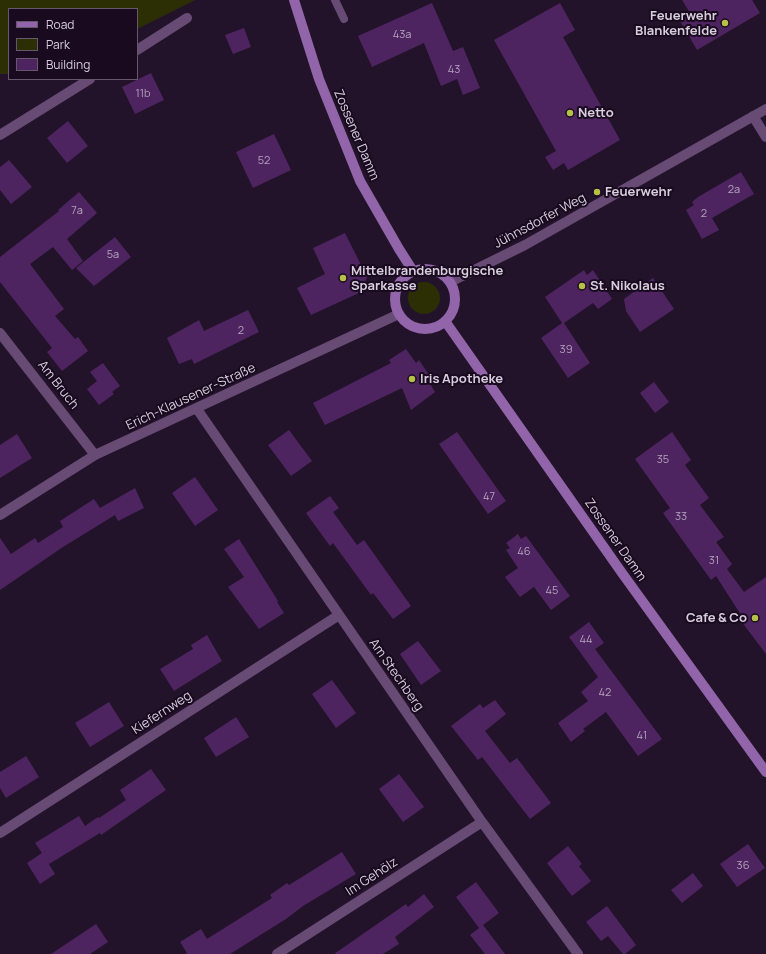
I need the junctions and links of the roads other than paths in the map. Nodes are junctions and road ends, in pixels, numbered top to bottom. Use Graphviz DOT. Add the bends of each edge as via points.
graph roads {
  1 [pos="335,0"];
  2 [pos="295,1"];
  3 [pos="187,18"];
  4 [pos="344,19"];
  5 [pos="138,49"];
  6 [pos="88,80"];
  7 [pos="766,109"];
  8 [pos="753,116"];
  9 [pos="0,135"];
  10 [pos="766,137"];
  11 [pos="413,271"];
  12 [pos="450,282"];
  13 [pos="399,314"];
  14 [pos="445,321"];
  15 [pos="0,333"];
  16 [pos="197,409"];
  17 [pos="95,455"];
  18 [pos="0,515"];
  19 [pos="339,615"];
  20 [pos="766,772"];
  21 [pos="482,822"];
  22 [pos="0,833"];
  23 [pos="277,954"];
  24 [pos="578,954"];
  1 -- 4 [label="lane"];
  2 -- 11 [label="main road, Zossener Damm" via="322,86 360,181"];
  3 -- 5 [label="street"];
  6 -- 9 [label="street"];
  7 -- 8 [label="street, Jühnsdorfer Weg"];
  8 -- 10 [label="street"];
  8 -- 12 [label="street, Jühnsdorfer Weg" via="525,245"];
  11 -- 12 [label="main road" via="423,268 433,270"];
  11 -- 13 [label="main road" via="404,276 398,284 395,304"];
  12 -- 14 [label="main road" via="454,302"];
  13 -- 14 [label="main road" via="408,323 420,328 433,327"];
  13 -- 16 [label="street, Erich-Klausener-Straße"];
  14 -- 20 [label="main road, Zossener Damm"];
  15 -- 17 [label="street, Am Bruch"];
  16 -- 17 [label="street, Erich-Klausener-Straße"];
  16 -- 19 [label="street, Am Stechberg"];
  17 -- 18 [label="street, Erich-Klausener-Straße"];
  19 -- 21 [label="street, Am Stechberg"];
  19 -- 22 [label="street, Kiefernweg"];
  21 -- 23 [label="street, Im Gehölz"];
  21 -- 24 [label="street, Am Stechberg"];
}
